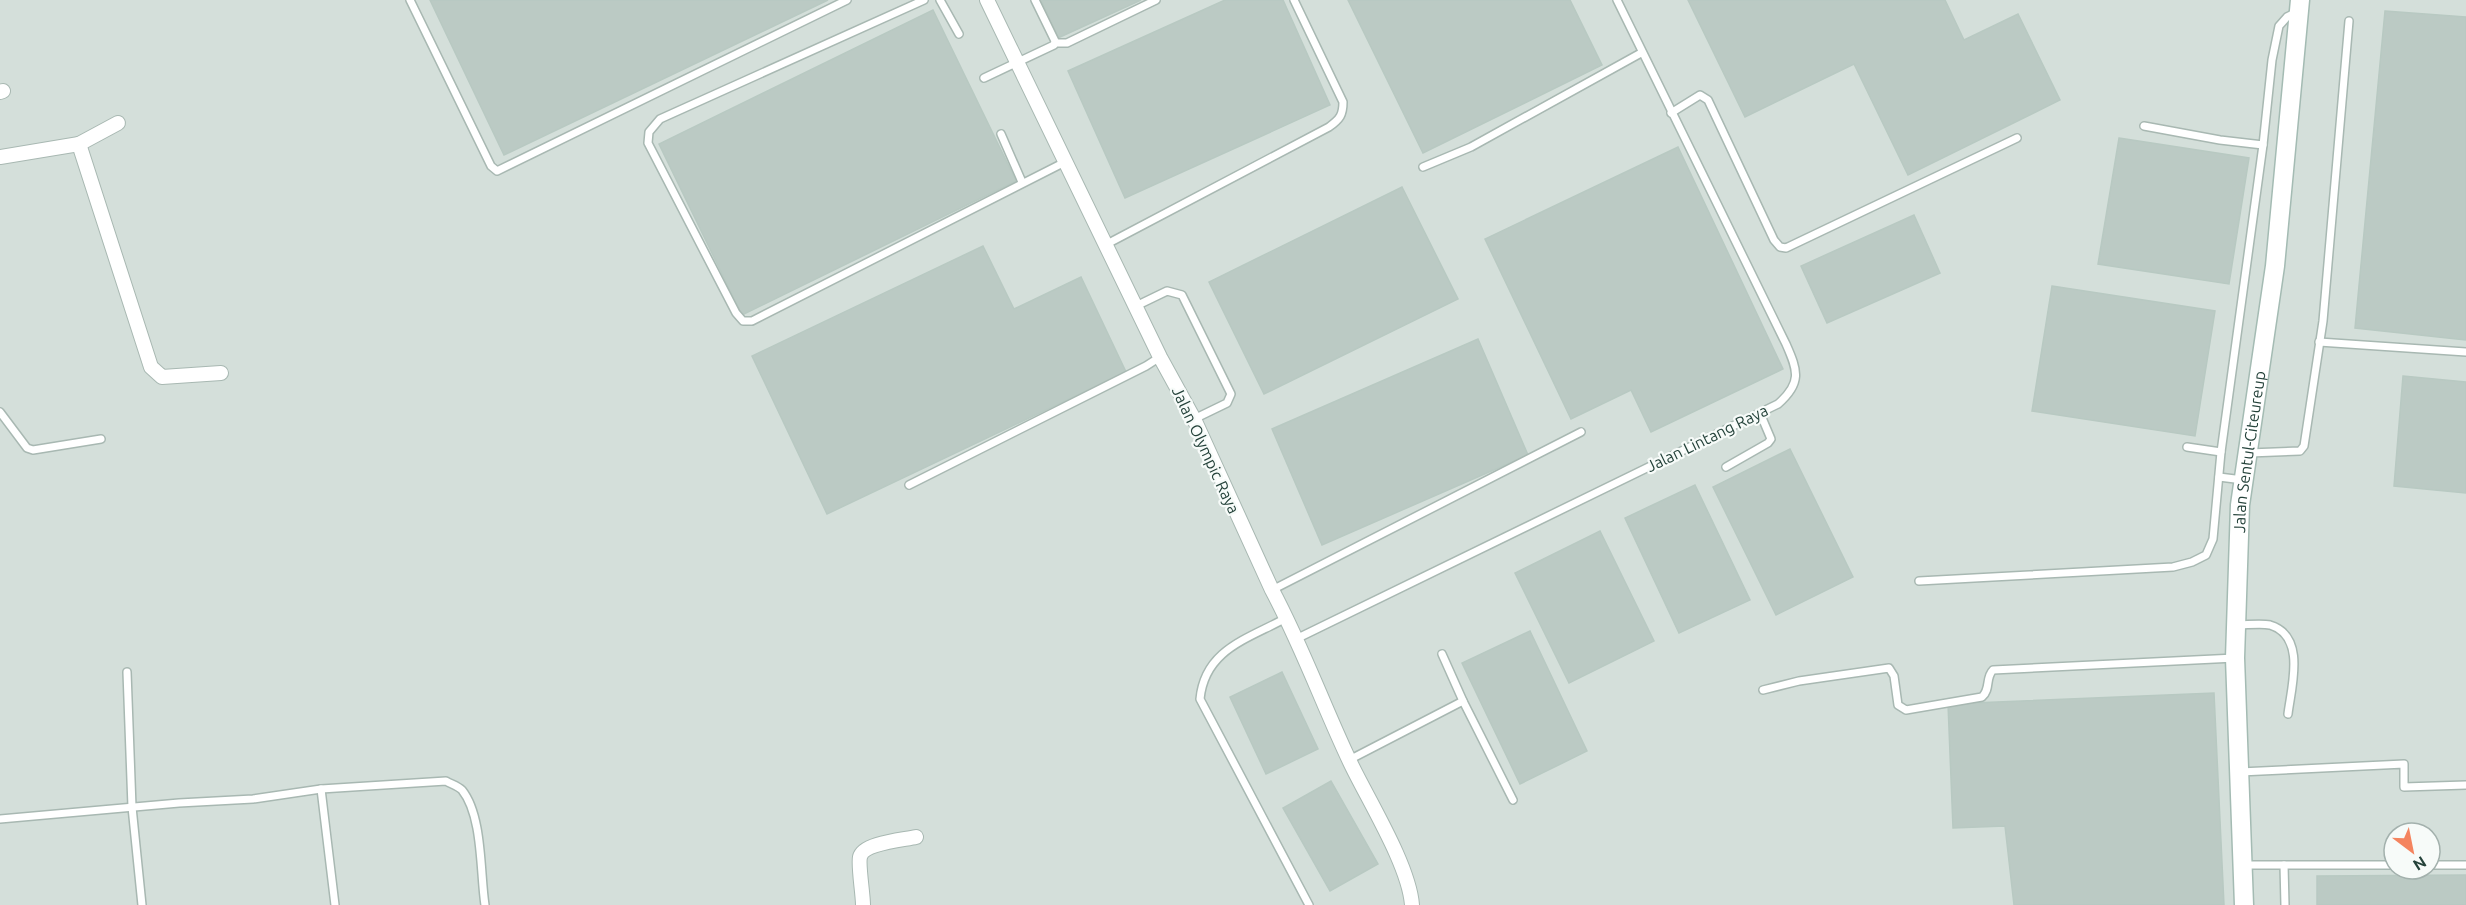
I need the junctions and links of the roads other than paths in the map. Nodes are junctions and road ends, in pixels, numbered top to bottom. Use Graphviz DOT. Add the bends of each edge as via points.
graph roads {
  1 [pos="410,0"];
  2 [pos="847,0"];
  3 [pos="924,0"];
  4 [pos="940,0"];
  5 [pos="987,0"];
  6 [pos="1035,0"];
  7 [pos="1156,0"];
  8 [pos="1294,0"];
  9 [pos="1617,0"];
  10 [pos="2300,6"];
  11 [pos="2349,21"];
  12 [pos="958,34"];
  13 [pos="1055,43"];
  14 [pos="1641,53"];
  15 [pos="1017,62"];
  16 [pos="984,78"];
  17 [pos="1671,113"];
  18 [pos="118,123"];
  19 [pos="2144,126"];
  20 [pos="1000,134"];
  21 [pos="2016,138"];
  22 [pos="80,144"];
  23 [pos="2263,145"];
  24 [pos="0,157"];
  25 [pos="1065,162"];
  26 [pos="1423,167"];
  27 [pos="1022,182"];
  28 [pos="1107,244"];
  29 [pos="1136,306"];
  30 [pos="2319,342"];
  31 [pos="2466,352"];
  32 [pos="1160,357"];
  33 [pos="221,373"];
  34 [pos="0,412"];
  35 [pos="1760,412"];
  36 [pos="1194,419"];
  37 [pos="1581,432"];
  38 [pos="101,439"];
  39 [pos="2187,447"];
  40 [pos="2221,452"];
  41 [pos="2247,453"];
  42 [pos="1726,467"];
  43 [pos="2219,477"];
  44 [pos="2243,480"];
  45 [pos="909,485"];
  46 [pos="1918,581"];
  47 [pos="1272,590"];
  48 [pos="1286,618"];
  49 [pos="2236,625"];
  50 [pos="1296,639"];
  51 [pos="1442,654"];
  52 [pos="2235,658"];
  53 [pos="127,672"];
  54 [pos="1763,690"];
  55 [pos="1463,701"];
  56 [pos="2288,714"];
  57 [pos="1349,760"];
  58 [pos="2240,772"];
  59 [pos="2466,785"];
  60 [pos="321,789"];
  61 [pos="1513,800"];
  62 [pos="132,807"];
  63 [pos="0,819"];
  64 [pos="916,837"];
  65 [pos="2243,865"];
  66 [pos="2284,865"];
  67 [pos="2382,865"];
  68 [pos="2442,865"];
  69 [pos="2466,865"];
  70 [pos="142,905"];
  71 [pos="335,905"];
  72 [pos="486,905"];
  73 [pos="863,905"];
  74 [pos="1309,905"];
  75 [pos="1412,905"];
  76 [pos="2244,905"];
  77 [pos="2285,905"];
  1 -- 2 [label="lane" via="491,166 497,171"];
  3 -- 27 [label="lane" via="660,119 649,132 648,144 736,314 743,321 752,321"];
  4 -- 12 [label="lane"];
  5 -- 15 [label="street, Jalan Olympic Raya"];
  6 -- 13 [label="lane"];
  7 -- 13 [label="lane" via="1067,43"];
  8 -- 28 [label="lane" via="1343,102 1340,119"];
  9 -- 14 [label="lane, Jalan Lintang Raya"];
  10 -- 23 [label="lane" via="2279,26"];
  10 -- 41 [label="street, Jalan Sentul-Citeureup" via="2275,266"];
  11 -- 30 [label="lane"];
  13 -- 15 [label="lane"];
  14 -- 17 [label="lane, Jalan Lintang Raya"];
  14 -- 26 [label="lane" via="1471,147"];
  15 -- 16 [label="lane"];
  15 -- 25 [label="street, Jalan Olympic Raya"];
  17 -- 21 [label="lane" via="1700,95 1708,100 1774,240 1785,248"];
  17 -- 35 [label="lane, Jalan Lintang Raya" via="1793,362 1796,378 1792,391 1778,404"];
  18 -- 22 [label="street"];
  19 -- 23 [label="lane"];
  20 -- 27 [label="lane"];
  22 -- 24 [label="street"];
  22 -- 33 [label="street" via="151,367 162,377"];
  23 -- 40 [label="lane"];
  25 -- 27 [label="lane"];
  25 -- 28 [label="street, Jalan Olympic Raya"];
  28 -- 29 [label="street, Jalan Olympic Raya"];
  29 -- 32 [label="street, Jalan Olympic Raya"];
  29 -- 36 [label="lane" via="1167,291 1182,295 1231,394 1227,403"];
  30 -- 31 [label="lane"];
  30 -- 41 [label="lane" via="2303,448 2300,452"];
  32 -- 36 [label="street, Jalan Olympic Raya"];
  32 -- 45 [label="lane"];
  34 -- 38 [label="lane" via="27,448 33,450"];
  35 -- 42 [label="lane" via="1770,432 1768,443"];
  35 -- 50 [label="lane, Jalan Lintang Raya"];
  36 -- 47 [label="street, Jalan Olympic Raya"];
  37 -- 47 [label="lane"];
  39 -- 40 [label="lane"];
  40 -- 43 [label="lane"];
  41 -- 44 [label="street, Jalan Sentul-Citeureup"];
  43 -- 44 [label="lane"];
  43 -- 46 [label="lane" via="2211,548 2206,555 2186,564"];
  44 -- 49 [label="street, Jalan Sentul-Citeureup"];
  47 -- 48 [label="street, Jalan Olympic Raya"];
  48 -- 50 [label="street, Jalan Olympic Raya"];
  48 -- 74 [label="lane" via="1212,662 1200,699"];
  49 -- 52 [label="street, Jalan Sentul-Citeureup"];
  49 -- 56 [label="lane" via="2271,626 2290,642 2295,657"];
  50 -- 57 [label="street, Jalan Olympic Raya"];
  51 -- 55 [label="lane"];
  52 -- 54 [label="lane" via="1993,670 1982,697 1906,710 1898,705 1889,668"];
  52 -- 58 [label="street, Jalan Sentul-Citeureup"];
  53 -- 62 [label="lane"];
  55 -- 57 [label="lane"];
  55 -- 61 [label="lane"];
  57 -- 75 [label="street, Jalan Olympic Raya" via="1399,862"];
  58 -- 59 [label="lane" via="2404,764 2404,787"];
  58 -- 65 [label="street, Jalan Sentul-Citeureup"];
  60 -- 62 [label="lane" via="253,799"];
  60 -- 71 [label="lane"];
  60 -- 72 [label="lane" via="446,781 461,789 478,838"];
  62 -- 63 [label="lane"];
  62 -- 70 [label="lane"];
  64 -- 73 [label="street" via="864,850 860,858"];
  65 -- 66 [label="lane"];
  65 -- 76 [label="street, Jalan Sentul-Citeureup"];
  66 -- 67 [label="lane"];
  66 -- 77 [label="lane"];
  68 -- 69 [label="lane"];
}
